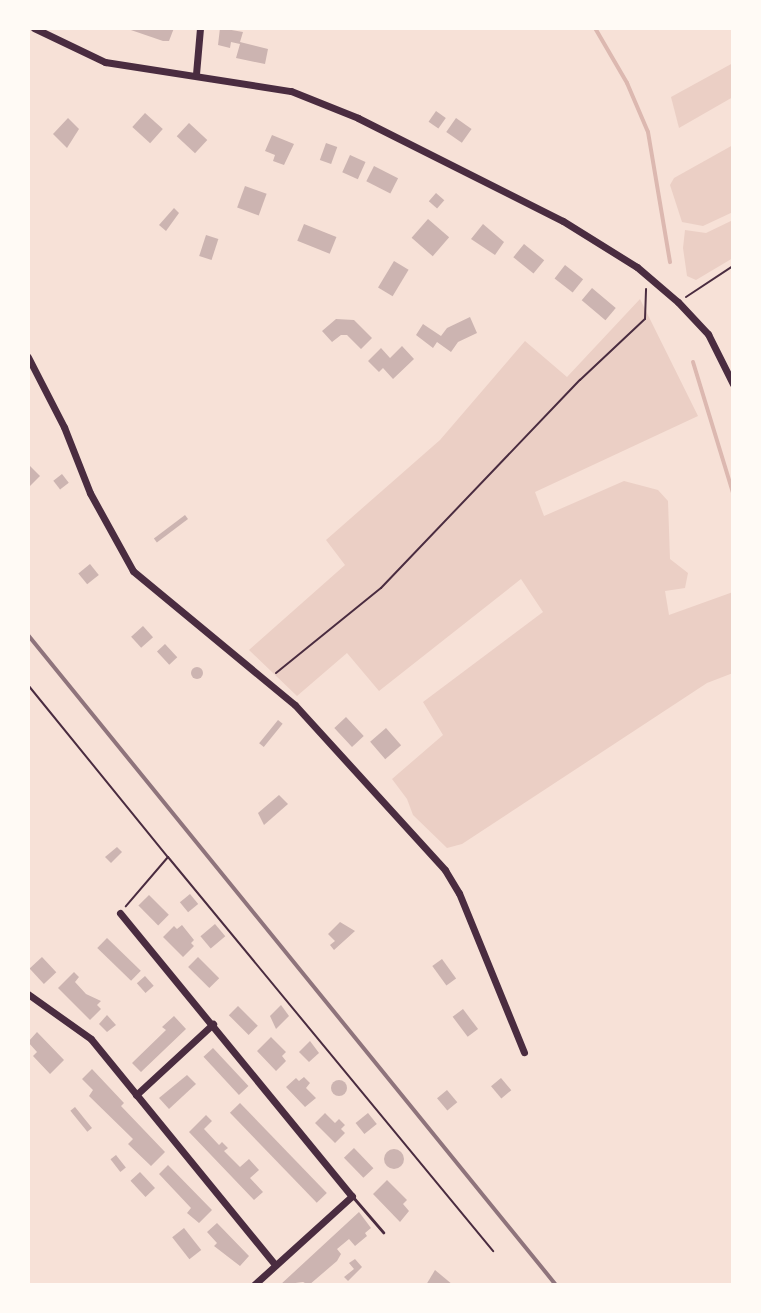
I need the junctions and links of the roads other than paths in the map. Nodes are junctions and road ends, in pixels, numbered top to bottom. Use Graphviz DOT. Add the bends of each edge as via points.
graph roads {
  1 [pos="34,28"];
  2 [pos="59,28"];
  3 [pos="200,28"];
  4 [pos="54,38"];
  5 [pos="196,74"];
  6 [pos="28,357"];
  7 [pos="733,384"];
  8 [pos="120,913"];
  9 [pos="28,994"];
  10 [pos="213,1024"];
  11 [pos="524,1052"];
  12 [pos="136,1095"];
  13 [pos="352,1196"];
  14 [pos="383,1232"];
  15 [pos="275,1265"];
  16 [pos="254,1285"];
  1 -- 4 [label="street"];
  2 -- 4 [label="street"];
  3 -- 5 [label="street"];
  4 -- 5 [label="street" via="105,62"];
  5 -- 7 [label="street" via="291,91 358,118 563,221 678,302 708,334"];
  6 -- 11 [label="street" via="90,493 133,571 295,705 445,870"];
  8 -- 10 [label="street"];
  9 -- 12 [label="street" via="91,1039"];
  10 -- 12 [label="street"];
  10 -- 13 [label="street"];
  12 -- 15 [label="street"];
  13 -- 14 [label="lane"];
  13 -- 15 [label="street"];
  15 -- 16 [label="street"];
}
